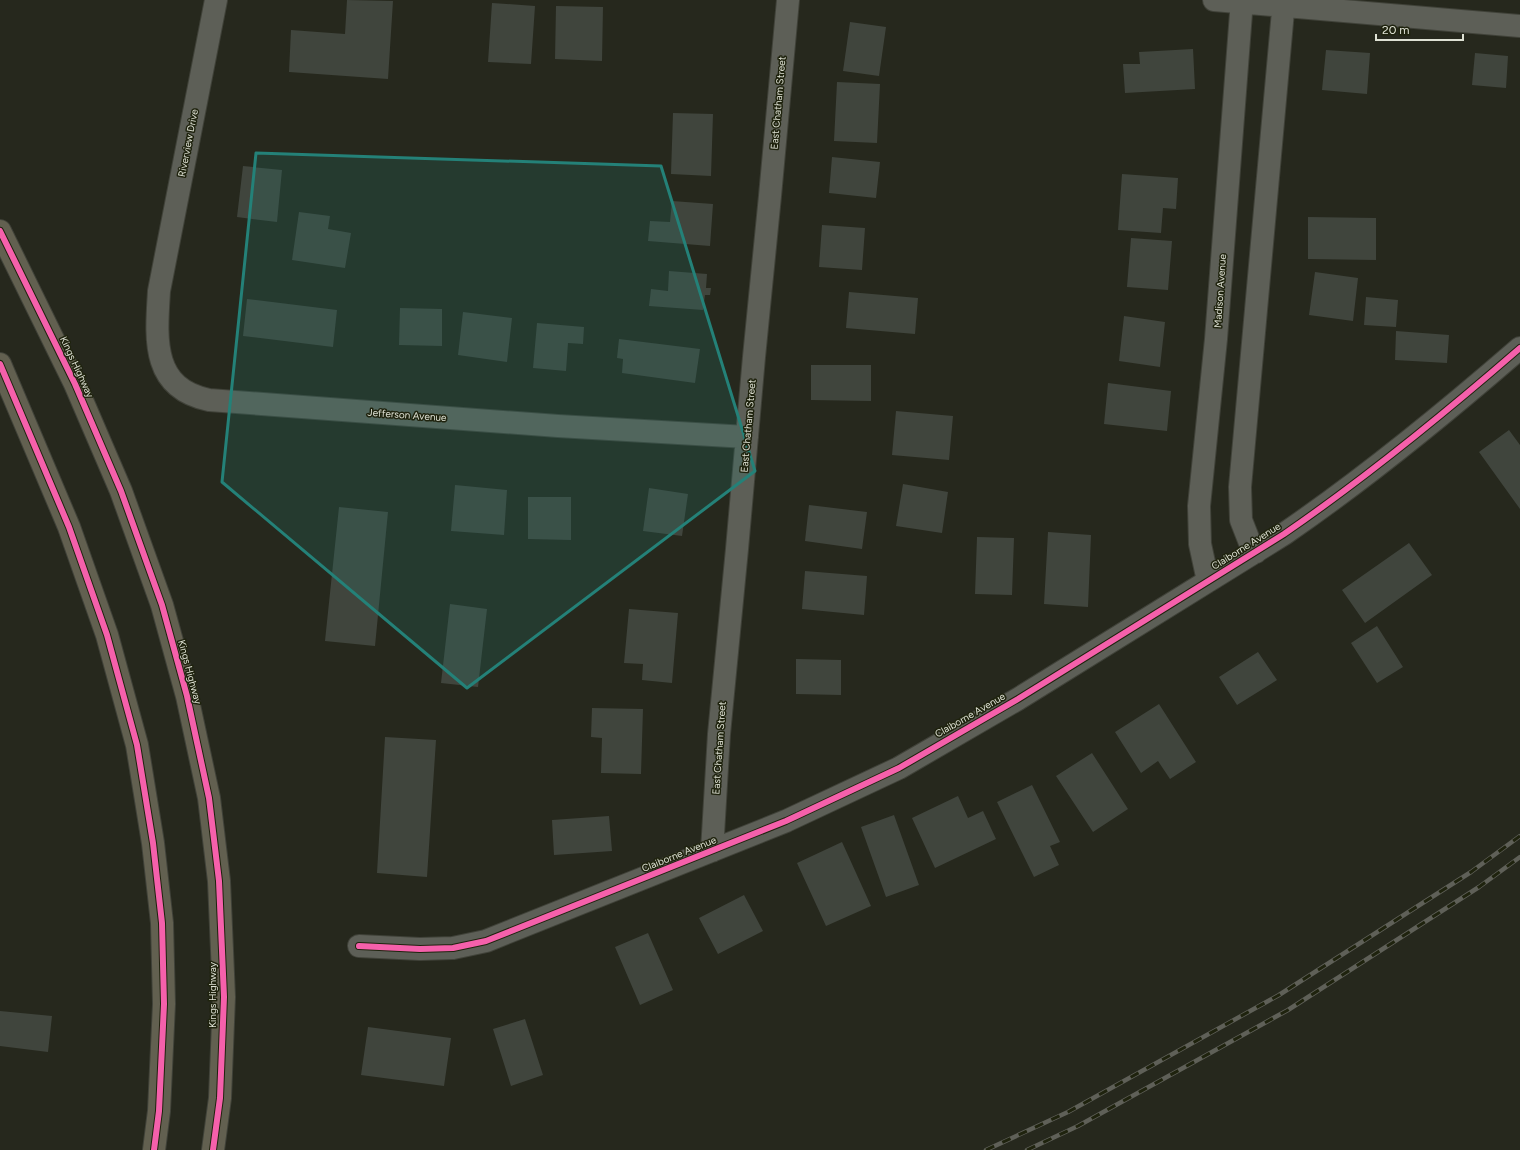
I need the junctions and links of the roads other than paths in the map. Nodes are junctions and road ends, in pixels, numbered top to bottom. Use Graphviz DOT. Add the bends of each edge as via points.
graph roads {
  1 [pos="216,0"];
  2 [pos="788,0"];
  3 [pos="1214,0"];
  4 [pos="1242,1"];
  5 [pos="1284,3"];
  6 [pos="1520,26"];
  7 [pos="0,231"];
  8 [pos="160,285"];
  9 [pos="1520,348"];
  10 [pos="0,364"];
  11 [pos="747,437"];
  12 [pos="1256,552"];
  13 [pos="1208,581"];
  14 [pos="712,852"];
  15 [pos="359,946"];
  16 [pos="154,1150"];
  17 [pos="213,1150"];
  1 -- 8 [label="street, Riverview Drive"];
  2 -- 11 [label="street, East Chatham Street"];
  3 -- 4 [label="street"];
  4 -- 5 [label="street"];
  4 -- 13 [label="street, Madison Avenue" via="1216,339 1199,506 1200,544"];
  5 -- 6 [label="street"];
  5 -- 12 [label="street" via="1240,487 1242,520"];
  7 -- 17 [label="main road, Kings Highway" via="75,384 121,491 162,605 187,696 209,798 219,881 224,997 220,1098"];
  8 -- 11 [label="street, Jefferson Avenue" via="157,325 159,355 166,373 180,388 198,398"];
  9 -- 12 [label="street, Claiborne Avenue" via="1424,430 1312,515"];
  10 -- 16 [label="main road" via="69,526 106,635 137,745 154,844 162,923 164,1004 159,1111"];
  11 -- 14 [label="street, East Chatham Street" via="719,734"];
  12 -- 13 [label="street, Claiborne Avenue"];
  13 -- 14 [label="street, Claiborne Avenue" via="1018,699 899,768 786,821"];
  14 -- 15 [label="street, Claiborne Avenue" via="486,941 453,948"];
}
